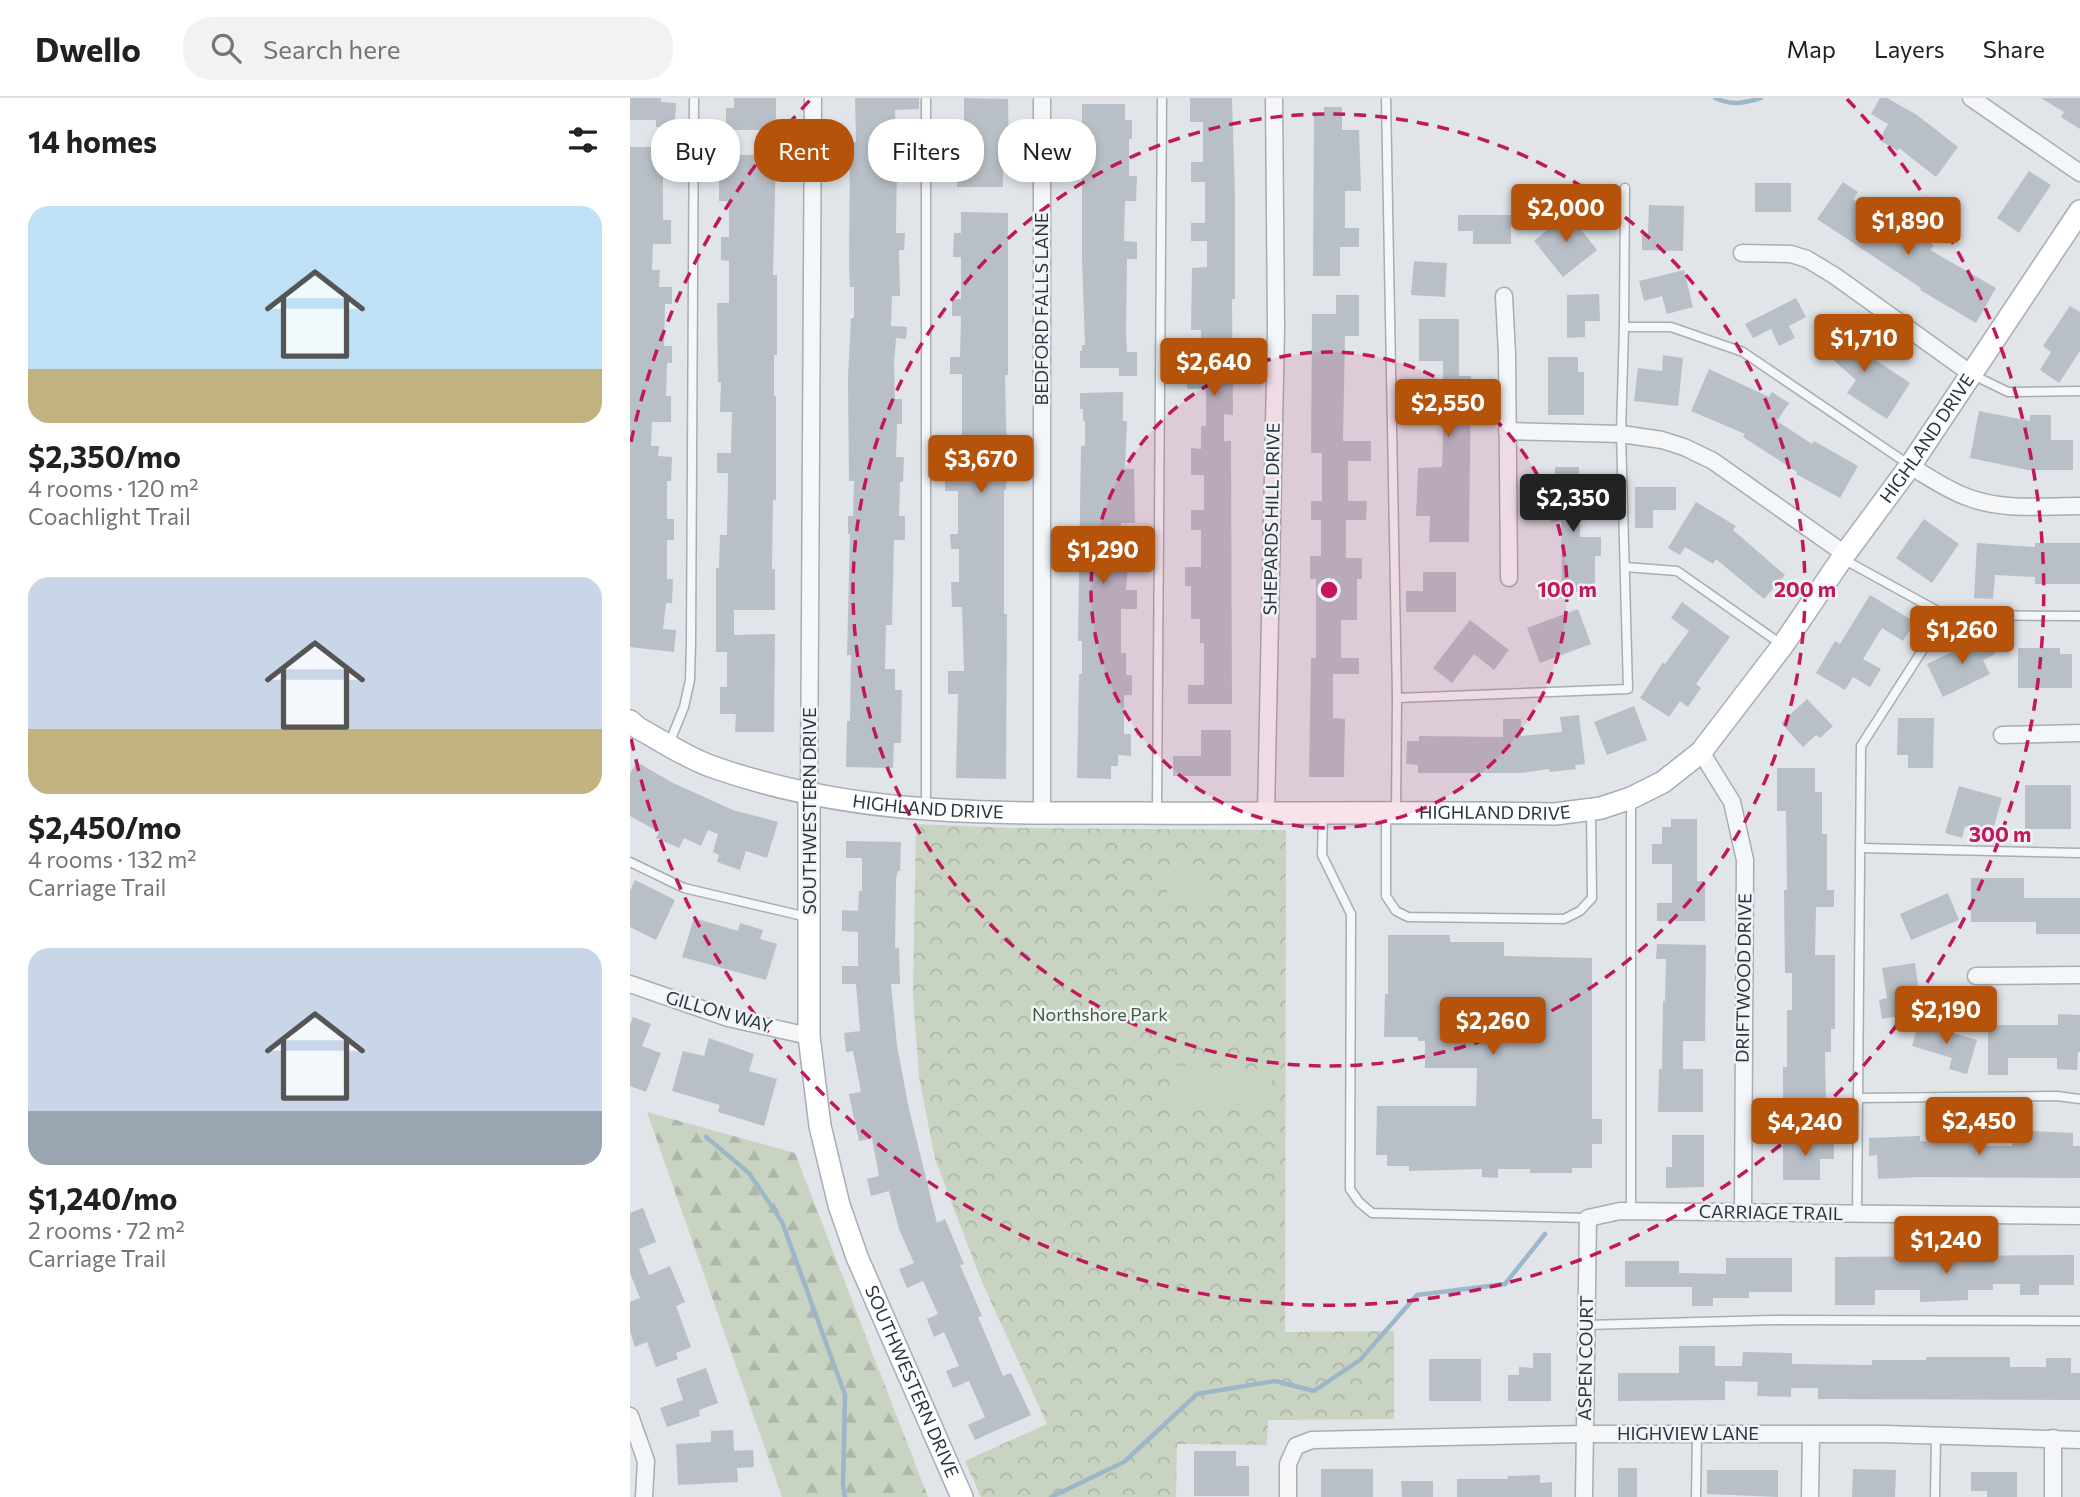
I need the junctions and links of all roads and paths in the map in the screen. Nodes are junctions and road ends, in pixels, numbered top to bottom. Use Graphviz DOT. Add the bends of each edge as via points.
graph roads {
  1 [pos="694,98"];
  2 [pos="813,98"];
  3 [pos="926,98"];
  4 [pos="1042,98"];
  5 [pos="1162,98"];
  6 [pos="1274,98"];
  7 [pos="1386,98"];
  8 [pos="1971,98"];
  9 [pos="2080,173"];
  10 [pos="1625,188"];
  11 [pos="2080,211"];
  12 [pos="1742,253"];
  13 [pos="1504,296"];
  14 [pos="1624,327"];
  15 [pos="1970,373"];
  16 [pos="2080,391"];
  17 [pos="1507,431"];
  18 [pos="1621,434"];
  19 [pos="1910,466"];
  20 [pos="2080,506"];
  21 [pos="1843,556"];
  22 [pos="1625,567"];
  23 [pos="1509,578"];
  24 [pos="1945,615"];
  25 [pos="2080,616"];
  26 [pos="1783,645"];
  27 [pos="1397,698"];
  28 [pos="630,720"];
  29 [pos="2080,733"];
  30 [pos="2002,735"];
  31 [pos="669,744"];
  32 [pos="1701,752"];
  33 [pos="809,795"];
  34 [pos="1631,798"];
  35 [pos="1591,810"];
  36 [pos="926,811"];
  37 [pos="1042,813"];
  38 [pos="1157,813"];
  39 [pos="1322,813"];
  40 [pos="1391,813"];
  41 [pos="1266,814"];
  42 [pos="1861,848"];
  43 [pos="2080,853"];
  44 [pos="630,862"];
  45 [pos="810,918"];
  46 [pos="2080,975"];
  47 [pos="1976,976"];
  48 [pos="630,984"];
  49 [pos="809,1036"];
  50 [pos="1858,1098"];
  51 [pos="2080,1099"];
  52 [pos="1632,1211"];
  53 [pos="1742,1213"];
  54 [pos="1857,1214"];
  55 [pos="2080,1216"];
  56 [pos="1588,1218"];
  57 [pos="2080,1321"];
  58 [pos="1587,1325"];
  59 [pos="630,1416"];
  60 [pos="1585,1433"];
  61 [pos="1697,1434"];
  62 [pos="1811,1434"];
  63 [pos="1936,1436"];
  64 [pos="2053,1437"];
  65 [pos="2080,1440"];
  66 [pos="644,1497"];
  67 [pos="962,1497"];
  68 [pos="1288,1497"];
  69 [pos="1584,1497"];
  70 [pos="1696,1497"];
  71 [pos="1810,1497"];
  72 [pos="1935,1497"];
  73 [pos="2053,1497"];
  1 -- 31 [label="lane" via="690,680"];
  2 -- 33 [label="street, SOUTHWESTERN DRIVE"];
  3 -- 36 [label="lane"];
  4 -- 37 [label="street, BEDFORD FALLS LANE"];
  5 -- 38 [label="lane"];
  6 -- 41 [label="street, SHEPARDS HILL DRIVE" via="1276,328"];
  7 -- 27 [label="lane"];
  8 -- 9 [label="street"];
  10 -- 14 [label="lane"];
  11 -- 15 [label="street, HIGHLAND DRIVE"];
  12 -- 15 [label="street" via="1791,254 1807,259"];
  13 -- 17 [label="street"];
  14 -- 18 [label="lane"];
  14 -- 19 [label="lane" via="1671,327 1743,352"];
  15 -- 16 [label="lane" via="2008,392"];
  15 -- 19 [label="street, HIGHLAND DRIVE"];
  17 -- 18 [label="street"];
  17 -- 23 [label="street"];
  18 -- 21 [label="street" via="1662,440 1713,461"];
  18 -- 22 [label="lane"];
  19 -- 20 [label="street" via="1954,492 1984,502"];
  19 -- 21 [label="street, HIGHLAND DRIVE"];
  21 -- 24 [label="lane"];
  21 -- 26 [label="street, HIGHLAND DRIVE"];
  22 -- 26 [label="lane" via="1676,571"];
  22 -- 27 [label="lane" via="1628,689"];
  24 -- 25 [label="lane"];
  24 -- 42 [label="lane" via="1861,746"];
  26 -- 32 [label="street, HIGHLAND DRIVE"];
  27 -- 40 [label="lane"];
  28 -- 31 [label="street, HIGHLAND DRIVE"];
  29 -- 30 [label="street"];
  31 -- 33 [label="street, HIGHLAND DRIVE" via="710,766"];
  32 -- 34 [label="street, HIGHLAND DRIVE" via="1663,782"];
  32 -- 53 [label="street, DRIFTWOOD DRIVE" via="1732,802 1745,860"];
  33 -- 36 [label="street, HIGHLAND DRIVE"];
  33 -- 45 [label="street, SOUTHWESTERN DRIVE"];
  34 -- 35 [label="street, HIGHLAND DRIVE"];
  34 -- 52 [label="lane"];
  35 -- 40 [label="street, HIGHLAND DRIVE"];
  35 -- 40 [label="lane" via="1592,898 1564,919 1408,917 1396,911 1386,896"];
  36 -- 37 [label="street, HIGHLAND DRIVE"];
  37 -- 38 [label="street, HIGHLAND DRIVE"];
  38 -- 41 [label="street, HIGHLAND DRIVE"];
  39 -- 40 [label="street, HIGHLAND DRIVE"];
  39 -- 41 [label="street, HIGHLAND DRIVE"];
  39 -- 56 [label="lane" via="1322,855 1351,914 1350,1189 1372,1213"];
  42 -- 43 [label="lane"];
  42 -- 50 [label="lane"];
  44 -- 45 [label="lane" via="684,888"];
  45 -- 49 [label="street, SOUTHWESTERN DRIVE"];
  46 -- 47 [label="street"];
  48 -- 49 [label="street, GILLON WAY" via="728,1018"];
  49 -- 67 [label="street, SOUTHWESTERN DRIVE" via="820,1126 848,1232"];
  50 -- 51 [label="lane"];
  50 -- 54 [label="lane"];
  52 -- 53 [label="street, CARRIAGE TRAIL"];
  52 -- 56 [label="street, CARRIAGE TRAIL"];
  53 -- 54 [label="street, CARRIAGE TRAIL"];
  54 -- 55 [label="street, CARRIAGE TRAIL"];
  56 -- 58 [label="street, ASPEN COURT"];
  57 -- 58 [label="lane"];
  58 -- 60 [label="street, ASPEN COURT"];
  59 -- 66 [label="street" via="646,1461"];
  60 -- 61 [label="street, HIGHVIEW LANE"];
  60 -- 68 [label="street, HIGHVIEW LANE" via="1312,1440 1296,1446 1289,1464"];
  60 -- 69 [label="street, ASPEN COURT"];
  61 -- 62 [label="street, HIGHVIEW LANE"];
  61 -- 70 [label="lane"];
  62 -- 63 [label="street, HIGHVIEW LANE"];
  62 -- 71 [label="street"];
  63 -- 64 [label="street, HIGHVIEW LANE"];
  63 -- 72 [label="lane"];
  64 -- 65 [label="street, HIGHVIEW LANE"];
  64 -- 73 [label="street"];
}
